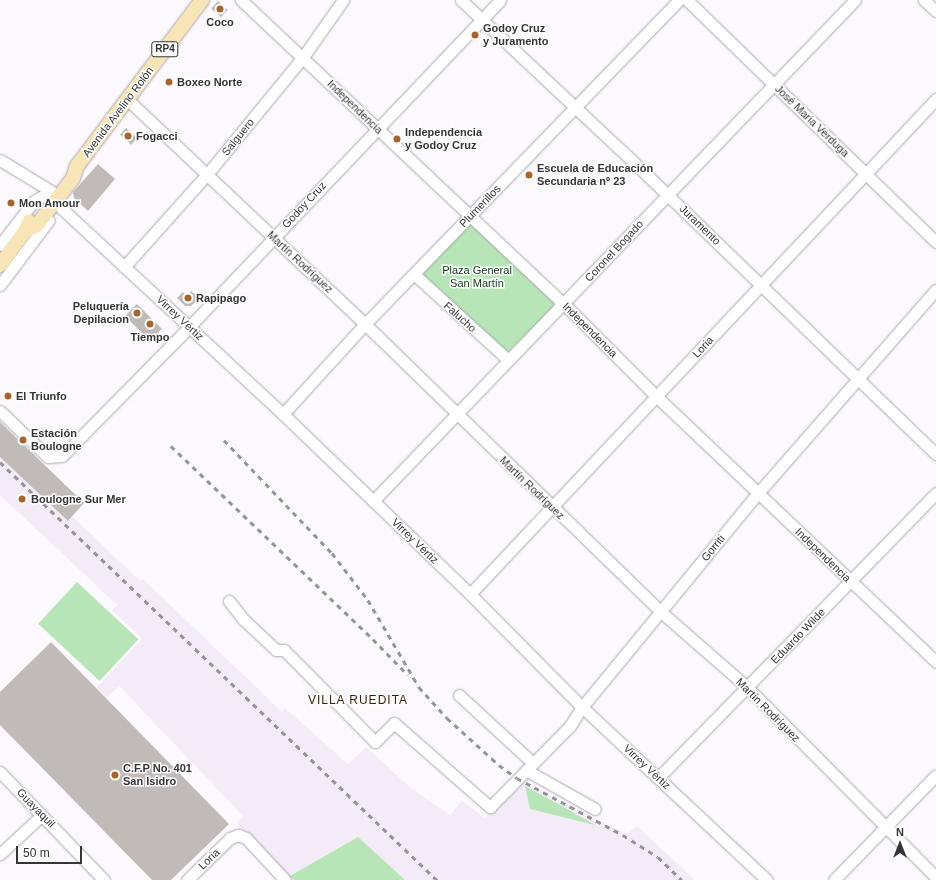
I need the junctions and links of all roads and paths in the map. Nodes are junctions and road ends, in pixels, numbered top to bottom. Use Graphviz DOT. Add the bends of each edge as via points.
graph roads {
  1 [pos="202,0"];
  2 [pos="242,0"];
  3 [pos="343,0"];
  4 [pos="461,0"];
  5 [pos="500,0"];
  6 [pos="679,0"];
  7 [pos="687,0"];
  8 [pos="855,0"];
  9 [pos="924,0"];
  10 [pos="936,11"];
  11 [pos="482,19"];
  12 [pos="303,57"];
  13 [pos="774,84"];
  14 [pos="128,98"];
  15 [pos="936,100"];
  16 [pos="576,108"];
  17 [pos="376,128"];
  18 [pos="0,160"];
  19 [pos="208,173"];
  20 [pos="866,173"];
  21 [pos="667,194"];
  22 [pos="56,198"];
  23 [pos="471,217"];
  24 [pos="274,237"];
  25 [pos="936,242"];
  26 [pos="0,245"];
  27 [pos="0,265"];
  28 [pos="124,266"];
  29 [pos="414,274"];
  30 [pos="761,284"];
  31 [pos="0,285"];
  32 [pos="936,290"];
  33 [pos="564,304"];
  34 [pos="365,324"];
  35 [pos="190,327"];
  36 [pos="507,359"];
  37 [pos="857,378"];
  38 [pos="656,396"];
  39 [pos="0,410"];
  40 [pos="283,414"];
  41 [pos="456,415"];
  42 [pos="936,454"];
  43 [pos="758,493"];
  44 [pos="936,493"];
  45 [pos="373,501"];
  46 [pos="552,508"];
  47 [pos="850,581"];
  48 [pos="470,594"];
  49 [pos="229,601"];
  50 [pos="661,612"];
  51 [pos="936,662"];
  52 [pos="748,688"];
  53 [pos="459,695"];
  54 [pos="582,707"];
  55 [pos="529,767"];
  56 [pos="0,772"];
  57 [pos="936,775"];
  58 [pos="659,777"];
  59 [pos="595,809"];
  60 [pos="42,815"];
  61 [pos="884,828"];
  62 [pos="0,854"];
  63 [pos="199,876"];
  64 [pos="936,877"];
  65 [pos="104,880"];
  66 [pos="187,880"];
  67 [pos="285,880"];
  68 [pos="767,880"];
  69 [pos="834,880"];
  1 -- 14 [label="main road, Avenida Avelino Rolón / RP4"];
  2 -- 12 [label="street, Independencia"];
  3 -- 12 [label="street, Salguero"];
  4 -- 11 [label="street, Juramento"];
  5 -- 11 [label="street, Godoy Cruz"];
  6 -- 16 [label="street, Plumerillos"];
  7 -- 13 [label="street, José Maria Verduga"];
  8 -- 13 [label="street, Coronel Bogado"];
  9 -- 10 [label="street"];
  11 -- 16 [label="street, Juramento"];
  11 -- 17 [label="street, Godoy Cruz"];
  12 -- 17 [label="street, Independencia"];
  12 -- 19 [label="street, Salguero"];
  13 -- 20 [label="street, José Maria Verduga"];
  13 -- 21 [label="street, Coronel Bogado"];
  14 -- 19 [label="street, Martín Rodríguez"];
  14 -- 22 [label="main road, Avenida Avelino Rolón / RP4" via="77,166 73,178"];
  15 -- 20 [label="street, Loria"];
  16 -- 21 [label="street, Juramento"];
  16 -- 23 [label="street, Plumerillos"];
  17 -- 23 [label="street, Independencia"];
  17 -- 24 [label="street, Godoy Cruz"];
  18 -- 22 [label="street, Virrey Vértiz"];
  19 -- 24 [label="street, Martín Rodríguez"];
  19 -- 28 [label="street, Salguero"];
  20 -- 25 [label="street, José Maria Verduga"];
  20 -- 30 [label="street, Loria"];
  21 -- 30 [label="street, Juramento"];
  21 -- 33 [label="street, Coronel Bogado"];
  22 -- 26 [label="street, Avenida Avelino Rolón" via="33,202"];
  22 -- 27 [label="main road, Avenida Avelino Rolón / RP4" via="37,225 26,230"];
  22 -- 28 [label="street, Virrey Vértiz"];
  22 -- 31 [label="street, Avenida Avelino Rolón"];
  23 -- 29 [label="street, Plumerillos"];
  23 -- 33 [label="street, Independencia"];
  24 -- 34 [label="street, Martín Rodríguez"];
  24 -- 35 [label="street, Godoy Cruz"];
  28 -- 35 [label="street, Virrey Vértiz"];
  29 -- 34 [label="street, Plumerillos"];
  29 -- 36 [label="street, Falucho"];
  30 -- 37 [label="street, Juramento"];
  30 -- 38 [label="street, Loria"];
  32 -- 37 [label="street, Gorriti"];
  33 -- 36 [label="street, Coronel Bogado"];
  33 -- 38 [label="street, Independencia"];
  34 -- 40 [label="street, Plumerillos"];
  34 -- 41 [label="street, Martín Rodríguez"];
  35 -- 39 [label="street, Godoy Cruz" via="62,456 48,457"];
  35 -- 40 [label="street, Virrey Vértiz"];
  36 -- 41 [label="street, Coronel Bogado"];
  37 -- 42 [label="street, Juramento"];
  37 -- 43 [label="street, Gorriti"];
  38 -- 43 [label="street, Independencia"];
  38 -- 46 [label="street, Loria"];
  40 -- 45 [label="street, Virrey Vértiz"];
  41 -- 45 [label="street, Coronel Bogado"];
  41 -- 46 [label="street, Martín Rodríguez"];
  43 -- 47 [label="street, Independencia"];
  43 -- 50 [label="street, Gorriti"];
  44 -- 47 [label="street, Eduardo Wilde"];
  45 -- 48 [label="street, Virrey Vértiz"];
  46 -- 48 [label="street, Loria"];
  46 -- 50 [label="street, Martín Rodríguez"];
  47 -- 51 [label="street, Independencia"];
  47 -- 52 [label="street, Eduardo Wilde"];
  48 -- 54 [label="street, Virrey Vértiz"];
  49 -- 55 [label="street, Gorriti" via="243,619 276,650 284,650 375,742 394,723 490,806"];
  50 -- 52 [label="street, Martín Rodríguez"];
  50 -- 54 [label="street, Gorriti"];
  52 -- 58 [label="street, Eduardo Wilde"];
  52 -- 61 [label="street, Martín Rodríguez"];
  53 -- 55 [label="street"];
  54 -- 55 [label="street, Gorriti" via="570,726"];
  54 -- 58 [label="street, Virrey Vértiz"];
  55 -- 59 [label="street"];
  56 -- 60 [label="street, Guayaquil"];
  57 -- 61 [label="street"];
  58 -- 68 [label="street, Virrey Vértiz"];
  60 -- 62 [label="street"];
  60 -- 65 [label="street, Guayaquil"];
  61 -- 64 [label="street, Martín Rodríguez"];
  61 -- 69 [label="street"];
  63 -- 66 [label="street, Loria"];
  63 -- 67 [label="street, Loria" via="230,838 238,835 246,838"];
}
